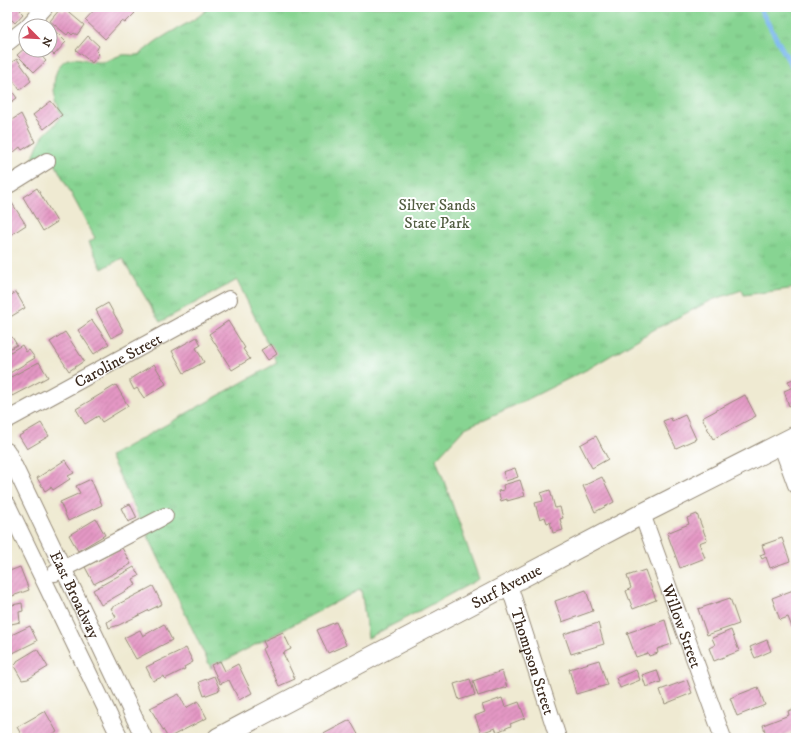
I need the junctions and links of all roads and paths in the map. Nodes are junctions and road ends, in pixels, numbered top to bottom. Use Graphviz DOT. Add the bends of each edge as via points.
graph roads {
  1 [pos="46,7"];
  2 [pos="36,18"];
  3 [pos="18,34"];
  4 [pos="7,43"];
  5 [pos="47,161"];
  6 [pos="7,186"];
  7 [pos="229,299"];
  8 [pos="7,420"];
  9 [pos="789,440"];
  10 [pos="7,450"];
  11 [pos="796,485"];
  12 [pos="7,504"];
  13 [pos="642,514"];
  14 [pos="165,516"];
  15 [pos="63,568"];
  16 [pos="43,579"];
  17 [pos="509,585"];
  18 [pos="241,733"];
  19 [pos="120,738"];
  20 [pos="144,738"];
  21 [pos="218,738"];
  22 [pos="558,738"];
  23 [pos="723,738"];
  1 -- 2 [label="street"];
  3 -- 4 [label="street"];
  5 -- 6 [label="street"];
  7 -- 8 [label="street, Caroline Street"];
  9 -- 11 [label="street"];
  9 -- 13 [label="street, Surf Avenue"];
  10 -- 15 [label="street, East Broadway"];
  12 -- 16 [label="street, East Broadway"];
  13 -- 17 [label="street, Surf Avenue"];
  13 -- 23 [label="street, Willow Street"];
  14 -- 15 [label="street"];
  15 -- 16 [label="street"];
  15 -- 20 [label="street, East Broadway"];
  16 -- 19 [label="street, East Broadway"];
  17 -- 18 [label="street, Surf Avenue"];
  17 -- 22 [label="street, Thompson Street"];
  18 -- 21 [label="street, Surf Avenue"];
}
